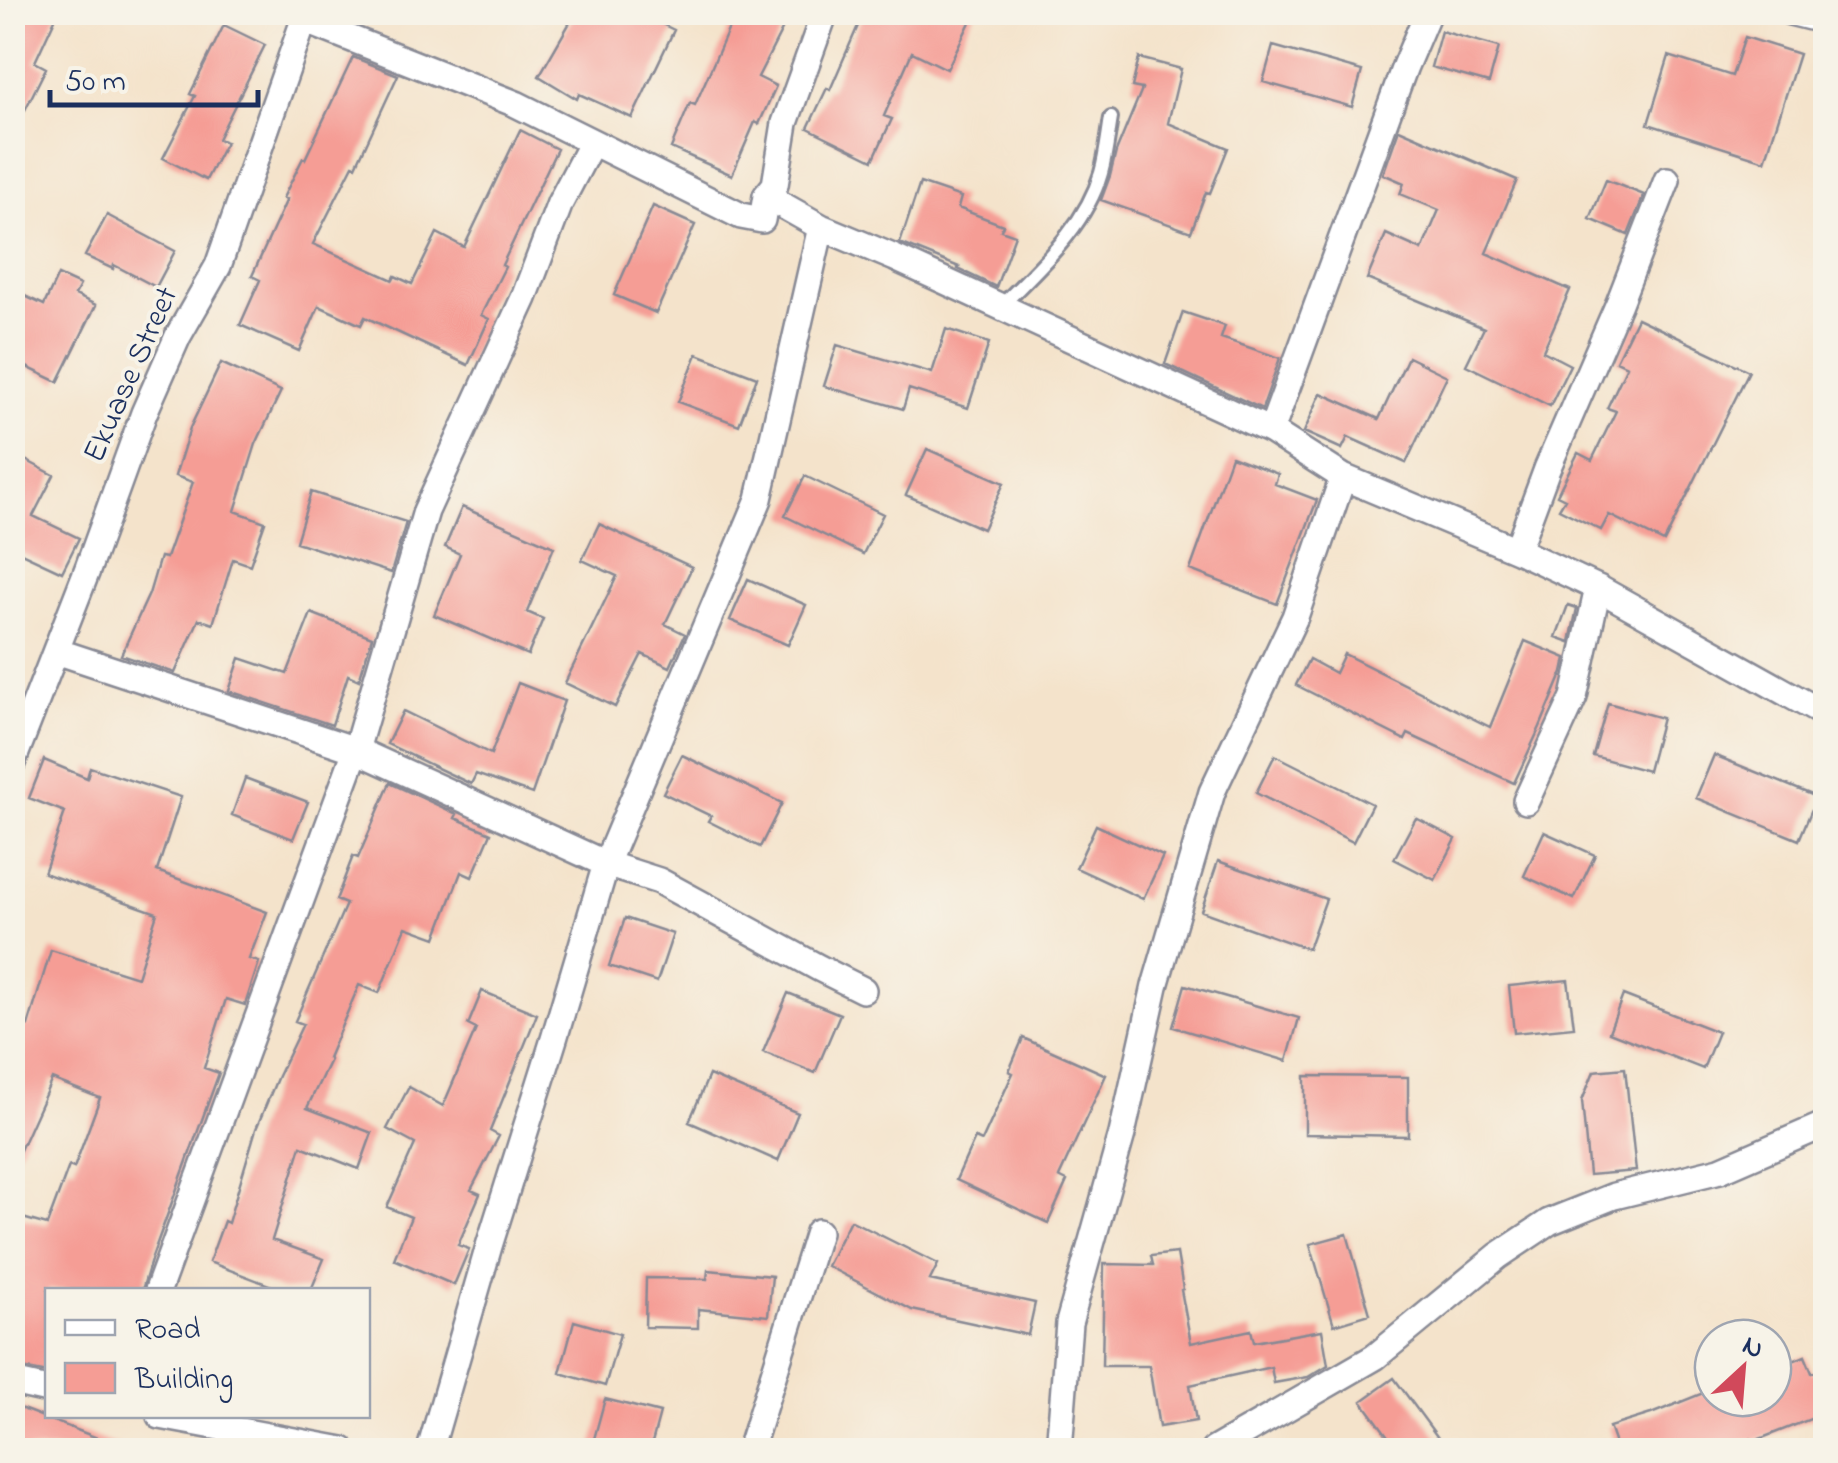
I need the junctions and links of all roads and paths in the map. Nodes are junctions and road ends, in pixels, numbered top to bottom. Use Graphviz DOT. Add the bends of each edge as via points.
graph roads {
  1 [pos="826,12"];
  2 [pos="1428,12"];
  3 [pos="1790,12"];
  4 [pos="303,16"];
  5 [pos="1826,20"];
  6 [pos="1111,118"];
  7 [pos="592,142"];
  8 [pos="1667,180"];
  9 [pos="766,196"];
  10 [pos="821,227"];
  11 [pos="1002,306"];
  12 [pos="1271,431"];
  13 [pos="1343,477"];
  14 [pos="1517,550"];
  15 [pos="1598,588"];
  16 [pos="56,651"];
  17 [pos="1826,715"];
  18 [pos="356,750"];
  19 [pos="12,763"];
  20 [pos="1526,801"];
  21 [pos="606,864"];
  22 [pos="863,990"];
  23 [pos="1826,1124"];
  24 [pos="818,1232"];
  25 [pos="159,1288"];
  26 [pos="12,1382"];
  27 [pos="45,1389"];
  28 [pos="171,1418"];
  29 [pos="342,1450"];
  30 [pos="430,1450"];
  31 [pos="750,1450"];
  32 [pos="1059,1450"];
  33 [pos="1214,1450"];
  1 -- 9 [label="street" via="785,123 775,185"];
  2 -- 12 [label="street"];
  3 -- 5 [label="street"];
  4 -- 7 [label="street"];
  4 -- 16 [label="street, Ekuase Street" via="218,266 144,413"];
  6 -- 11 [label="lane" via="1101,175 1086,207 1066,240"];
  7 -- 9 [label="street" via="742,216 762,220"];
  7 -- 18 [label="street" via="426,511"];
  8 -- 14 [label="street"];
  9 -- 10 [label="street"];
  10 -- 11 [label="street"];
  10 -- 21 [label="street" via="759,499"];
  11 -- 12 [label="street"];
  12 -- 13 [label="street"];
  13 -- 14 [label="street"];
  13 -- 32 [label="street" via="1295,617 1212,792 1154,986 1122,1134 1069,1323"];
  14 -- 15 [label="street"];
  15 -- 17 [label="street"];
  15 -- 20 [label="street" via="1574,696"];
  16 -- 18 [label="street"];
  16 -- 19 [label="street, Ekuase Street"];
  18 -- 21 [label="street"];
  18 -- 25 [label="street"];
  21 -- 22 [label="street" via="660,882"];
  21 -- 30 [label="street"];
  23 -- 33 [label="street" via="1720,1170 1614,1196 1549,1222 1375,1357"];
  24 -- 31 [label="street"];
  26 -- 27 [label="street"];
  28 -- 29 [label="street"];
}
